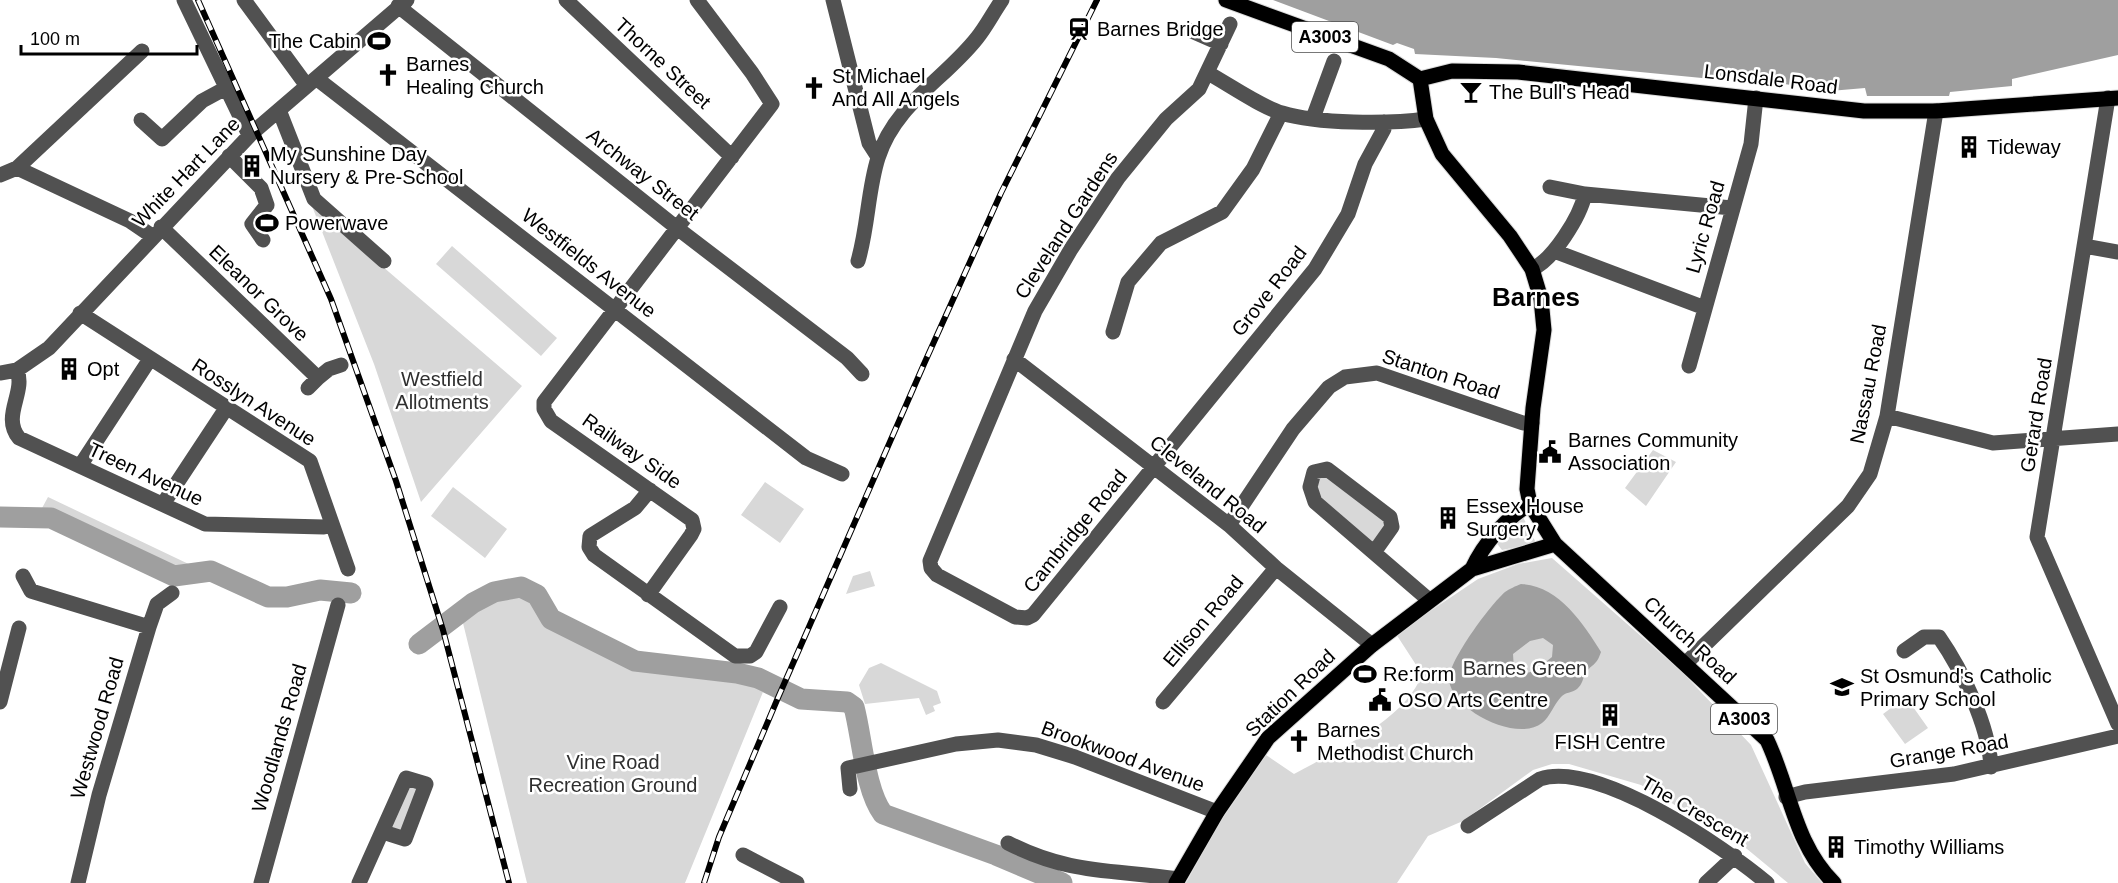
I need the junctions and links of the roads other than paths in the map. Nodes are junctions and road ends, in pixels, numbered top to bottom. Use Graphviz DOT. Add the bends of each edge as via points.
graph roads {
  1 [pos="184,0"];
  2 [pos="244,0"];
  3 [pos="566,0"];
  4 [pos="697,0"];
  5 [pos="834,0"];
  6 [pos="1002,0"];
  7 [pos="1226,0"];
  8 [pos="402,3"];
  9 [pos="1230,24"];
  10 [pos="1189,30"];
  11 [pos="1221,44"];
  12 [pos="142,51"];
  13 [pos="1334,61"];
  14 [pos="1208,73"];
  15 [pos="1420,79"];
  16 [pos="311,82"];
  17 [pos="226,88"];
  18 [pos="1756,98"];
  19 [pos="2113,98"];
  20 [pos="279,110"];
  21 [pos="1936,111"];
  22 [pos="1281,113"];
  23 [pos="1313,118"];
  24 [pos="1426,119"];
  25 [pos="141,120"];
  26 [pos="1384,122"];
  27 [pos="249,135"];
  28 [pos="229,156"];
  29 [pos="732,157"];
  30 [pos="878,157"];
  31 [pos="17,168"];
  32 [pos="0,174"];
  33 [pos="1550,187"];
  34 [pos="1585,194"];
  35 [pos="1732,208"];
  36 [pos="677,228"];
  37 [pos="156,232"];
  38 [pos="263,240"];
  39 [pos="2084,246"];
  40 [pos="1554,251"];
  41 [pos="2118,252"];
  42 [pos="384,261"];
  43 [pos="858,261"];
  44 [pos="1532,269"];
  45 [pos="1705,308"];
  46 [pos="615,309"];
  47 [pos="80,313"];
  48 [pos="1113,332"];
  49 [pos="150,359"];
  50 [pos="1014,359"];
  51 [pos="341,365"];
  52 [pos="1689,366"];
  53 [pos="17,370"];
  54 [pos="0,373"];
  55 [pos="862,374"];
  56 [pos="227,408"];
  57 [pos="1887,416"];
  58 [pos="1532,423"];
  59 [pos="2118,434"];
  60 [pos="2053,439"];
  61 [pos="80,466"];
  62 [pos="1154,467"];
  63 [pos="842,474"];
  64 [pos="650,490"];
  65 [pos="163,504"];
  66 [pos="1530,504"];
  67 [pos="332,524"];
  68 [pos="1229,525"];
  69 [pos="1487,544"];
  70 [pos="1555,544"];
  71 [pos="1375,551"];
  72 [pos="1501,559"];
  73 [pos="931,568"];
  74 [pos="1276,568"];
  75 [pos="348,569"];
  76 [pos="1472,569"];
  77 [pos="23,576"];
  78 [pos="172,593"];
  79 [pos="648,595"];
  80 [pos="1429,600"];
  81 [pos="338,605"];
  82 [pos="780,607"];
  83 [pos="148,627"];
  84 [pos="19,628"];
  85 [pos="1372,645"];
  86 [pos="1904,651"];
  87 [pos="1686,663"];
  88 [pos="0,702"];
  89 [pos="1163,702"];
  90 [pos="2118,724"];
  91 [pos="2118,736"];
  92 [pos="1991,766"];
  93 [pos="850,789"];
  94 [pos="1786,797"];
  95 [pos="1217,812"];
  96 [pos="1468,826"];
  97 [pos="383,832"];
  98 [pos="1008,843"];
  99 [pos="743,855"];
  100 [pos="1735,856"];
  101 [pos="1177,881"];
  102 [pos="78,883"];
  103 [pos="261,883"];
  104 [pos="359,883"];
  105 [pos="797,883"];
  106 [pos="1706,883"];
  107 [pos="1767,883"];
  108 [pos="1834,883"];
  1 -- 17 [label="street"];
  2 -- 16 [label="street, Westfields Avenue"];
  3 -- 29 [label="street, Thorne Street"];
  4 -- 29 [label="street" via="772,104"];
  5 -- 30 [label="street" via="868,143"];
  6 -- 30 [label="street" via="976,39 907,106"];
  7 -- 15 [label="main road, A3003" via="1389,59"];
  8 -- 16 [label="street, White Hart Lane"];
  8 -- 36 [label="street, Archway Street"];
  9 -- 11 [label="street, Cleveland Gardens"];
  10 -- 11 [label="street"];
  11 -- 14 [label="street, Cleveland Gardens"];
  12 -- 31 [label="street"];
  13 -- 23 [label="street"];
  14 -- 22 [label="street"];
  14 -- 50 [label="street, Cleveland Gardens" via="1199,89 1166,119 1118,178 1035,311"];
  15 -- 18 [label="main road, Lonsdale Road" via="1452,71 1518,72"];
  15 -- 24 [label="main road, A3003"];
  16 -- 20 [label="street, White Hart Lane"];
  16 -- 46 [label="street, Westfields Avenue"];
  17 -- 25 [label="street" via="202,101 162,139"];
  17 -- 27 [label="street"];
  18 -- 21 [label="main road, Lonsdale Road" via="1864,111"];
  18 -- 35 [label="street, Lyric Road" via="1751,144"];
  19 -- 21 [label="main road, Lonsdale Road"];
  19 -- 39 [label="street, Gerard Road"];
  20 -- 27 [label="street, White Hart Lane"];
  20 -- 42 [label="street" via="314,199"];
  21 -- 57 [label="street, Nassau Road"];
  22 -- 23 [label="street"];
  22 -- 48 [label="street" via="1253,170 1222,212 1161,243 1128,282"];
  23 -- 26 [label="street"];
  24 -- 26 [label="street"];
  24 -- 44 [label="main road, A3003" via="1442,154 1510,236"];
  26 -- 62 [label="street, Grove Road" via="1348,214 1315,269"];
  27 -- 28 [label="street, White Hart Lane"];
  28 -- 37 [label="street, White Hart Lane"];
  28 -- 38 [label="street" via="261,188 267,205 252,224"];
  29 -- 36 [label="street"];
  30 -- 43 [label="street"];
  31 -- 32 [label="street"];
  31 -- 37 [label="street, Eleanor Grove"];
  33 -- 34 [label="street"];
  34 -- 35 [label="street"];
  34 -- 40 [label="street" via="1583,205"];
  35 -- 45 [label="street, Lyric Road"];
  36 -- 46 [label="street"];
  36 -- 55 [label="street, Archway Street" via="847,358"];
  37 -- 47 [label="street, White Hart Lane"];
  37 -- 51 [label="street, Eleanor Grove" via="313,383 329,369"];
  39 -- 41 [label="street"];
  39 -- 60 [label="street, Gerard Road"];
  40 -- 44 [label="street"];
  40 -- 45 [label="street"];
  44 -- 58 [label="main road, A3003" via="1541,299 1544,330"];
  45 -- 52 [label="street, Lyric Road"];
  46 -- 63 [label="street, Westfields Avenue" via="806,458"];
  46 -- 64 [label="street, Railway Side" via="544,402 544,409 551,421"];
  47 -- 49 [label="street, Rosslyn Avenue"];
  47 -- 53 [label="street, White Hart Lane" via="49,348"];
  49 -- 56 [label="street, Rosslyn Avenue"];
  49 -- 61 [label="street"];
  50 -- 62 [label="street, Cleveland Road"];
  50 -- 73 [label="street, Cleveland Gardens" via="930,561"];
  53 -- 54 [label="street, White Hart Lane"];
  53 -- 61 [label="street, Treen Avenue" via="20,381 11,421 15,433"];
  56 -- 65 [label="street"];
  56 -- 67 [label="street, Rosslyn Avenue" via="310,461"];
  57 -- 60 [label="street" via="1993,442"];
  57 -- 87 [label="street, Nassau Road" via="1870,474 1848,506"];
  58 -- 66 [label="main road, A3003" via="1527,489"];
  58 -- 68 [label="street, Stanton Road" via="1377,373 1356,373 1329,387 1293,429"];
  59 -- 60 [label="street"];
  60 -- 90 [label="street, Gerard Road" via="2037,537"];
  61 -- 65 [label="street, Treen Avenue"];
  62 -- 68 [label="street, Cleveland Road"];
  62 -- 73 [label="street, Cambridge Road" via="1097,540 1027,618 1015,617"];
  64 -- 79 [label="street, Railway Side" via="689,516 693,524 691,535"];
  64 -- 79 [label="street" via="635,508 590,536 589,541 594,555"];
  65 -- 67 [label="street, Treen Avenue" via="193,520 218,526"];
  66 -- 69 [label="main road, Station Road"];
  66 -- 70 [label="main road, Church Road / A3003"];
  67 -- 75 [label="street, Rosslyn Avenue"];
  68 -- 74 [label="street, Cleveland Road"];
  69 -- 72 [label="main road"];
  69 -- 76 [label="main road, Station Road"];
  70 -- 72 [label="main road, Station Road"];
  70 -- 87 [label="main road, Church Road / A3003"];
  71 -- 71 [label="street" via="1316,502 1310,488 1314,472 1327,469 1390,517 1392,527"];
  71 -- 80 [label="street"];
  72 -- 76 [label="main road, Station Road"];
  74 -- 85 [label="street, Cleveland Road"];
  74 -- 89 [label="street, Ellison Road"];
  76 -- 80 [label="main road, Station Road"];
  77 -- 83 [label="street" via="31,591"];
  78 -- 83 [label="street, Westwood Road" via="157,604"];
  79 -- 82 [label="street" via="735,656 742,657 756,652"];
  80 -- 85 [label="main road, Station Road"];
  81 -- 103 [label="street, Woodlands Road"];
  83 -- 102 [label="street, Westwood Road"];
  84 -- 88 [label="street"];
  85 -- 95 [label="main road, Station Road" via="1268,738"];
  86 -- 92 [label="street" via="1924,637 1939,637 1989,740"];
  87 -- 94 [label="main road, Church Road / A3003" via="1767,740"];
  91 -- 92 [label="street, Grange Road"];
  92 -- 94 [label="street, Grange Road"];
  93 -- 95 [label="street, Brookwood Avenue" via="856,762 998,740 1075,757"];
  94 -- 108 [label="main road, Church Road / A3003" via="1798,828"];
  95 -- 101 [label="main road, Station Road"];
  96 -- 100 [label="street, The Crescent" via="1540,779 1562,776 1636,798"];
  97 -- 104 [label="street"];
  98 -- 101 [label="street" via="1050,862 1090,871"];
  99 -- 105 [label="street"];
  100 -- 106 [label="street"];
  100 -- 107 [label="street, The Crescent"];
}
